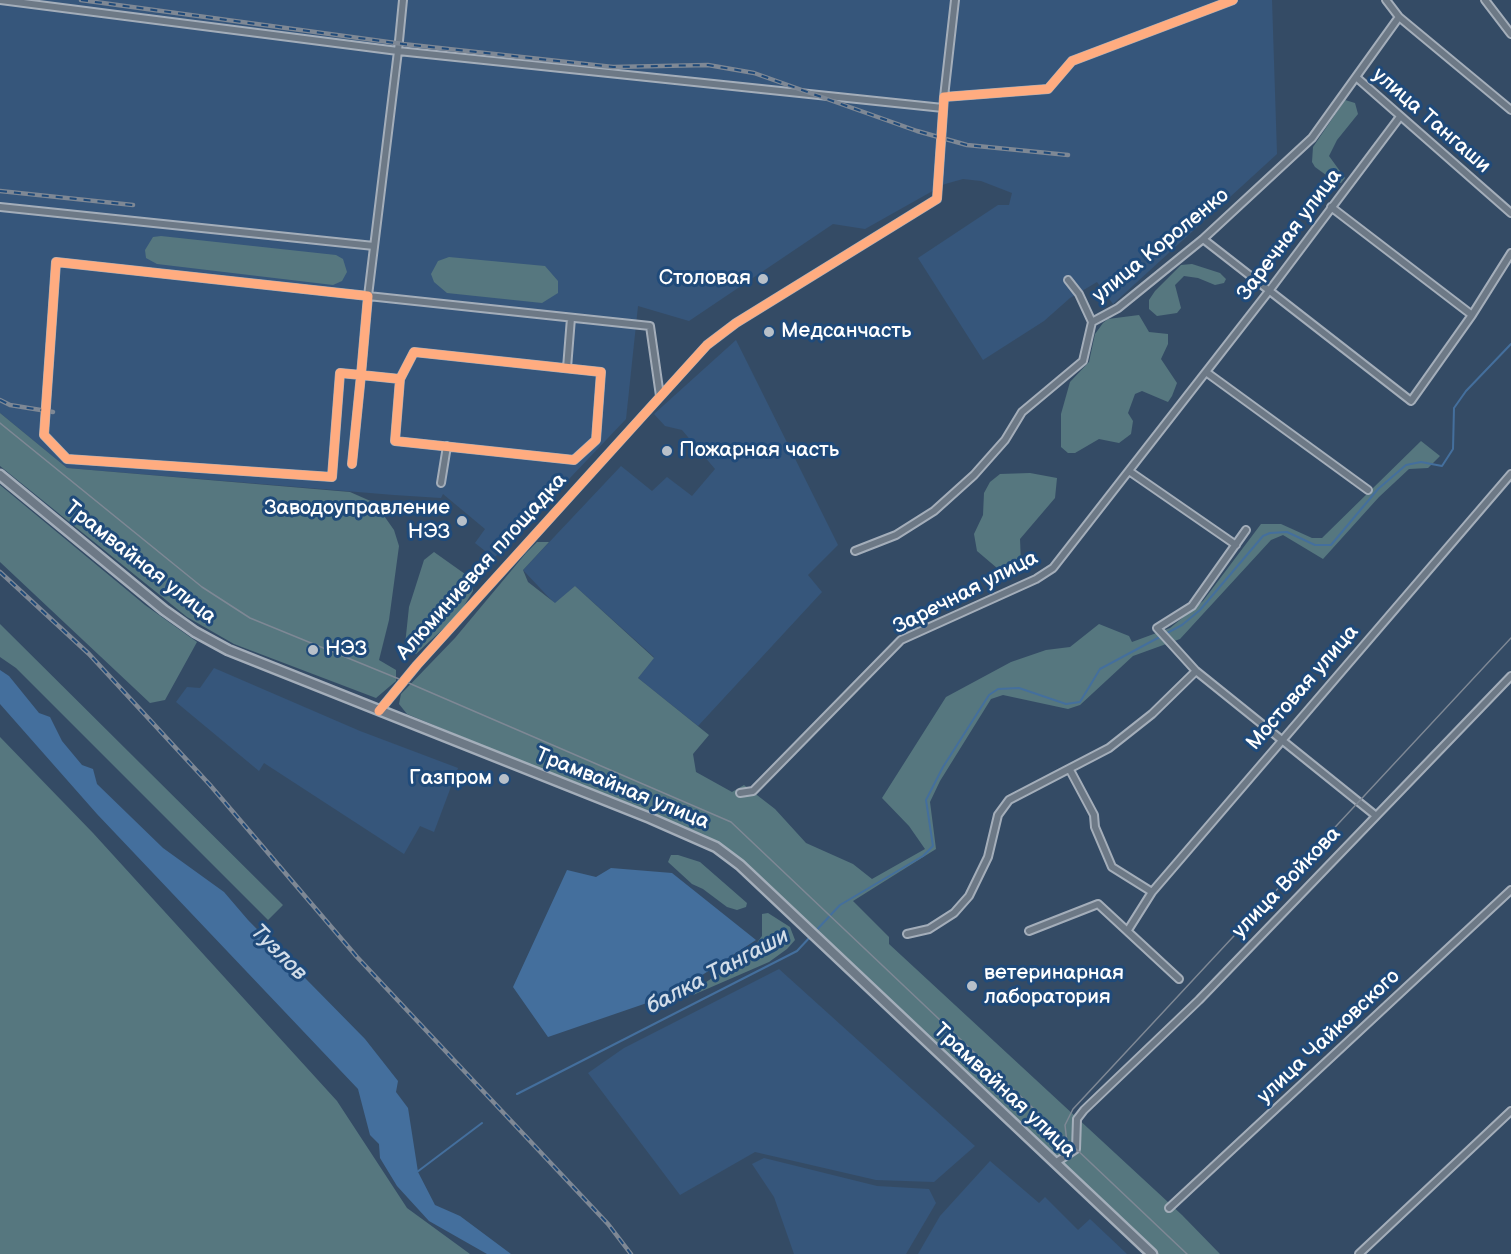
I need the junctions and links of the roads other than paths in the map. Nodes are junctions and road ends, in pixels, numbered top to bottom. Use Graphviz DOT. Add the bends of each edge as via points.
graph roads {
  1 [pos="0,0"];
  2 [pos="402,0"];
  3 [pos="955,0"];
  4 [pos="1233,0"];
  5 [pos="1386,0"];
  6 [pos="1485,0"];
  7 [pos="1400,17"];
  8 [pos="1511,34"];
  9 [pos="398,51"];
  10 [pos="1356,77"];
  11 [pos="944,97"];
  12 [pos="943,108"];
  13 [pos="1511,110"];
  14 [pos="1399,118"];
  15 [pos="0,207"];
  16 [pos="1331,207"];
  17 [pos="1511,213"];
  18 [pos="1203,239"];
  19 [pos="374,246"];
  20 [pos="1511,253"];
  21 [pos="1068,280"];
  22 [pos="1269,291"];
  23 [pos="368,296"];
  24 [pos="1472,315"];
  25 [pos="570,318"];
  26 [pos="1092,322"];
  27 [pos="567,368"];
  28 [pos="1206,372"];
  29 [pos="361,375"];
  30 [pos="400,379"];
  31 [pos="660,396"];
  32 [pos="447,446"];
  33 [pos="352,464"];
  34 [pos="1129,471"];
  35 [pos="1511,474"];
  36 [pos="0,475"];
  37 [pos="441,483"];
  38 [pos="1368,490"];
  39 [pos="1246,530"];
  40 [pos="1236,544"];
  41 [pos="855,551"];
  42 [pos="1196,671"];
  43 [pos="1511,676"];
  44 [pos="380,711"];
  45 [pos="1280,740"];
  46 [pos="1070,770"];
  47 [pos="740,793"];
  48 [pos="1375,815"];
  49 [pos="1511,890"];
  50 [pos="1152,892"];
  51 [pos="1128,930"];
  52 [pos="1029,931"];
  53 [pos="907,934"];
  54 [pos="1179,979"];
  55 [pos="1511,1111"];
  56 [pos="1055,1163"];
  57 [pos="1169,1208"];
  58 [pos="1152,1254"];
  59 [pos="1359,1254"];
  1 -- 9 [label="street"];
  2 -- 9 [label="street"];
  3 -- 11 [label="street"];
  4 -- 11 [label="street" via="1072,61 1048,89"];
  5 -- 7 [label="street"];
  6 -- 8 [label="street"];
  7 -- 10 [label="street, улица Короленко"];
  7 -- 13 [label="street"];
  9 -- 12 [label="street"];
  9 -- 19 [label="street"];
  10 -- 14 [label="street, улица Тангаши"];
  10 -- 18 [label="street, улица Короленко" via="1312,138"];
  11 -- 12 [label="street"];
  12 -- 31 [label="street, Алюминиевая площадка" via="937,199 736,322 707,345"];
  14 -- 16 [label="street, Заречная улица"];
  14 -- 17 [label="street, улица Тангаши"];
  15 -- 19 [label="street"];
  16 -- 22 [label="street, Заречная улица"];
  16 -- 24 [label="street"];
  18 -- 22 [label="street"];
  18 -- 26 [label="street, улица Короленко" via="1118,308"];
  19 -- 23 [label="street"];
  20 -- 24 [label="street"];
  21 -- 26 [label="street"];
  22 -- 24 [label="street" via="1411,401"];
  22 -- 28 [label="street, Заречная улица"];
  23 -- 25 [label="street"];
  23 -- 29 [label="street"];
  23 -- 29 [label="street" via="56,262 44,435 67,459 332,477 340,373"];
  25 -- 27 [label="street"];
  25 -- 31 [label="street" via="650,326"];
  26 -- 41 [label="street, улица Короленко" via="1083,361 1022,412 1005,440 974,475 934,512 896,535"];
  27 -- 30 [label="street" via="414,352"];
  27 -- 32 [label="street" via="601,372 596,440 574,460"];
  28 -- 34 [label="street, Заречная улица"];
  28 -- 38 [label="street"];
  29 -- 30 [label="street"];
  29 -- 33 [label="street"];
  30 -- 32 [label="street" via="395,441"];
  31 -- 44 [label="street, Алюминиевая площадка"];
  32 -- 37 [label="street"];
  34 -- 40 [label="street"];
  34 -- 47 [label="street, Заречная улица" via="1053,568 901,640 753,791"];
  35 -- 45 [label="street, Мостовая улица"];
  36 -- 44 [label="main road, Трамвайная улица" via="195,632 228,650"];
  39 -- 40 [label="street"];
  40 -- 42 [label="street" via="1192,606 1157,628"];
  42 -- 45 [label="street"];
  42 -- 46 [label="street" via="1144,721 1109,748"];
  43 -- 48 [label="street, улица Войкова"];
  44 -- 56 [label="main road, Трамвайная улица" via="716,847 740,865"];
  45 -- 48 [label="street"];
  45 -- 50 [label="street, Мостовая улица"];
  46 -- 50 [label="street" via="1094,815 1112,867"];
  46 -- 53 [label="street" via="1009,800 998,815 988,856 969,896 954,913 929,929"];
  48 -- 56 [label="street, улица Войкова" via="1199,1000 1084,1110 1077,1119 1076,1149"];
  49 -- 57 [label="street, улица Чайковского"];
  50 -- 51 [label="street, Мостовая улица"];
  51 -- 52 [label="street" via="1098,904"];
  51 -- 54 [label="street"];
  55 -- 59 [label="street"];
  56 -- 58 [label="main road, Трамвайная улица"];
}
